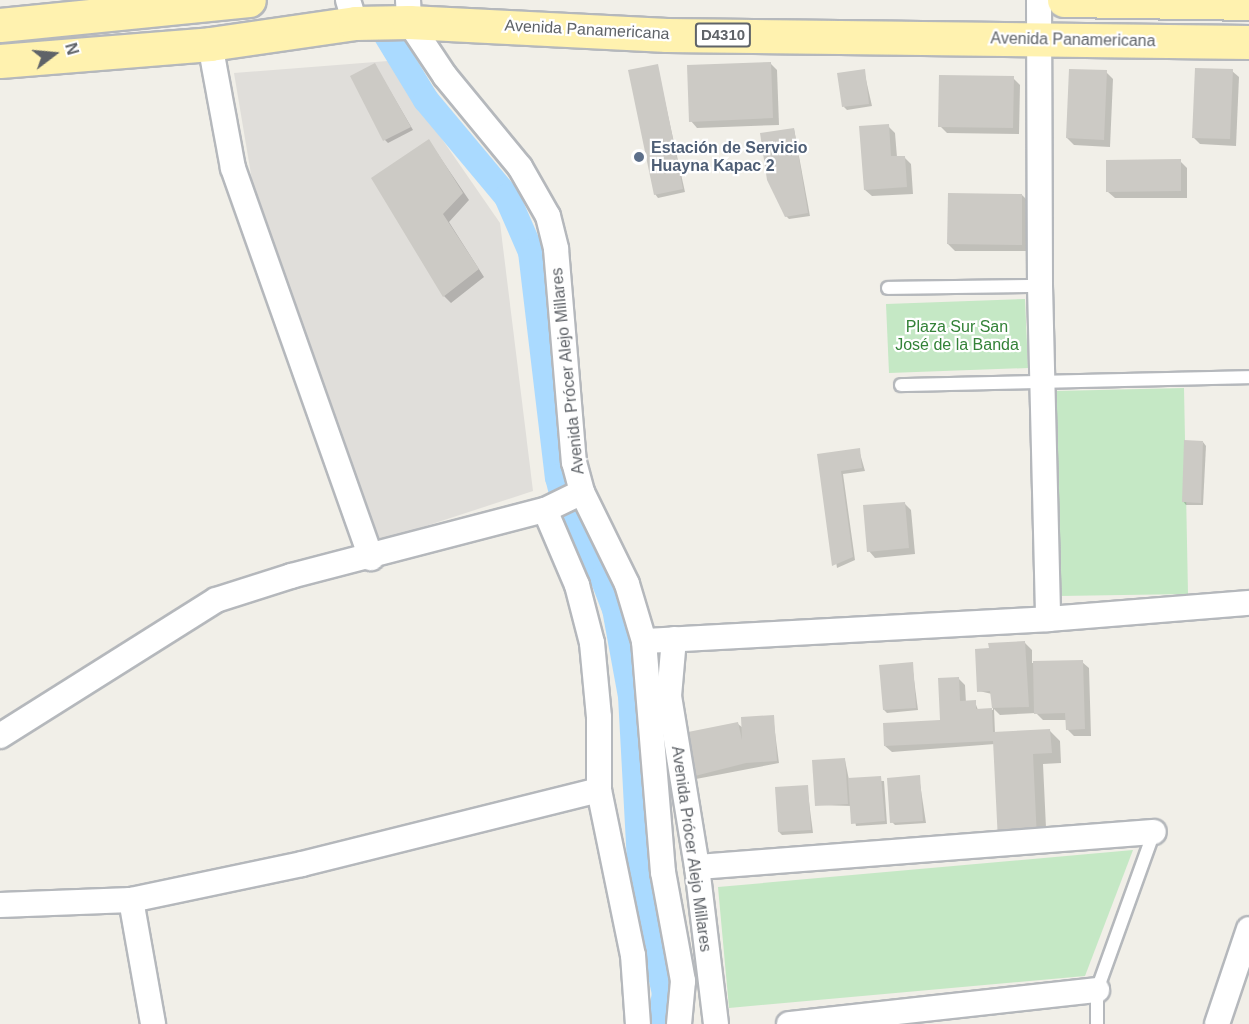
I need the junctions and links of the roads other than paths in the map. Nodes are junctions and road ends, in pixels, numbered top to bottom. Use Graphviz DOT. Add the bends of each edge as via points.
graph roads {
  1 [pos="249,0"];
  2 [pos="1039,0"];
  3 [pos="1064,0"];
  4 [pos="1249,3"];
  5 [pos="408,11"];
  6 [pos="351,12"];
  7 [pos="0,25"];
  8 [pos="1038,39"];
  9 [pos="1249,42"];
  10 [pos="210,44"];
  11 [pos="0,61"];
  12 [pos="1040,286"];
  13 [pos="888,288"];
  14 [pos="1249,377"];
  15 [pos="1041,380"];
  16 [pos="901,385"];
  17 [pos="579,493"];
  18 [pos="548,509"];
  19 [pos="371,558"];
  20 [pos="1249,603"];
  21 [pos="1048,619"];
  22 [pos="674,639"];
  23 [pos="645,641"];
  24 [pos="0,736"];
  25 [pos="599,790"];
  26 [pos="1154,832"];
  27 [pos="697,867"];
  28 [pos="131,900"];
  29 [pos="0,905"];
  30 [pos="1249,929"];
  31 [pos="1097,990"];
  32 [pos="153,1024"];
  33 [pos="638,1024"];
  34 [pos="679,1024"];
  35 [pos="716,1024"];
  36 [pos="789,1024"];
  37 [pos="1097,1024"];
  38 [pos="1217,1024"];
  1 -- 7 [label="main road"];
  2 -- 8 [label="street"];
  3 -- 4 [label="main road"];
  5 -- 6 [label="main road, Avenida Panamericana / D4310"];
  5 -- 8 [label="main road, Avenida Panamericana / D4310" via="667,35"];
  5 -- 17 [label="street, Avenida Prócer Alejo Millares" via="445,76 520,167 548,216 556,249"];
  6 -- 10 [label="main road, Avenida Panamericana / D4310"];
  8 -- 9 [label="main road, Avenida Panamericana / D4310"];
  8 -- 12 [label="street"];
  10 -- 11 [label="main road, Avenida Panamericana / D4310"];
  10 -- 19 [label="street" via="233,168"];
  12 -- 13 [label="lane"];
  12 -- 15 [label="street"];
  14 -- 15 [label="lane"];
  15 -- 16 [label="lane"];
  15 -- 21 [label="street"];
  17 -- 18 [label="street"];
  17 -- 23 [label="street, Avenida Prócer Alejo Millares" via="627,584"];
  18 -- 19 [label="street"];
  18 -- 25 [label="street" via="577,585 592,643 599,717"];
  19 -- 24 [label="street" via="291,576 216,600"];
  20 -- 21 [label="street"];
  21 -- 22 [label="street"];
  22 -- 23 [label="street"];
  22 -- 27 [label="street, Avenida Prócer Alejo Millares" via="669,696"];
  23 -- 34 [label="street, Avenida Prócer Alejo Millares" via="663,872 683,981"];
  25 -- 28 [label="street" via="302,864"];
  25 -- 33 [label="street" via="633,955"];
  26 -- 27 [label="street"];
  26 -- 31 [label="lane"];
  27 -- 35 [label="street, Avenida Prócer Alejo Millares"];
  28 -- 29 [label="street"];
  28 -- 32 [label="street"];
  30 -- 38 [label="street"];
  31 -- 36 [label="street"];
  31 -- 37 [label="lane"];
}
